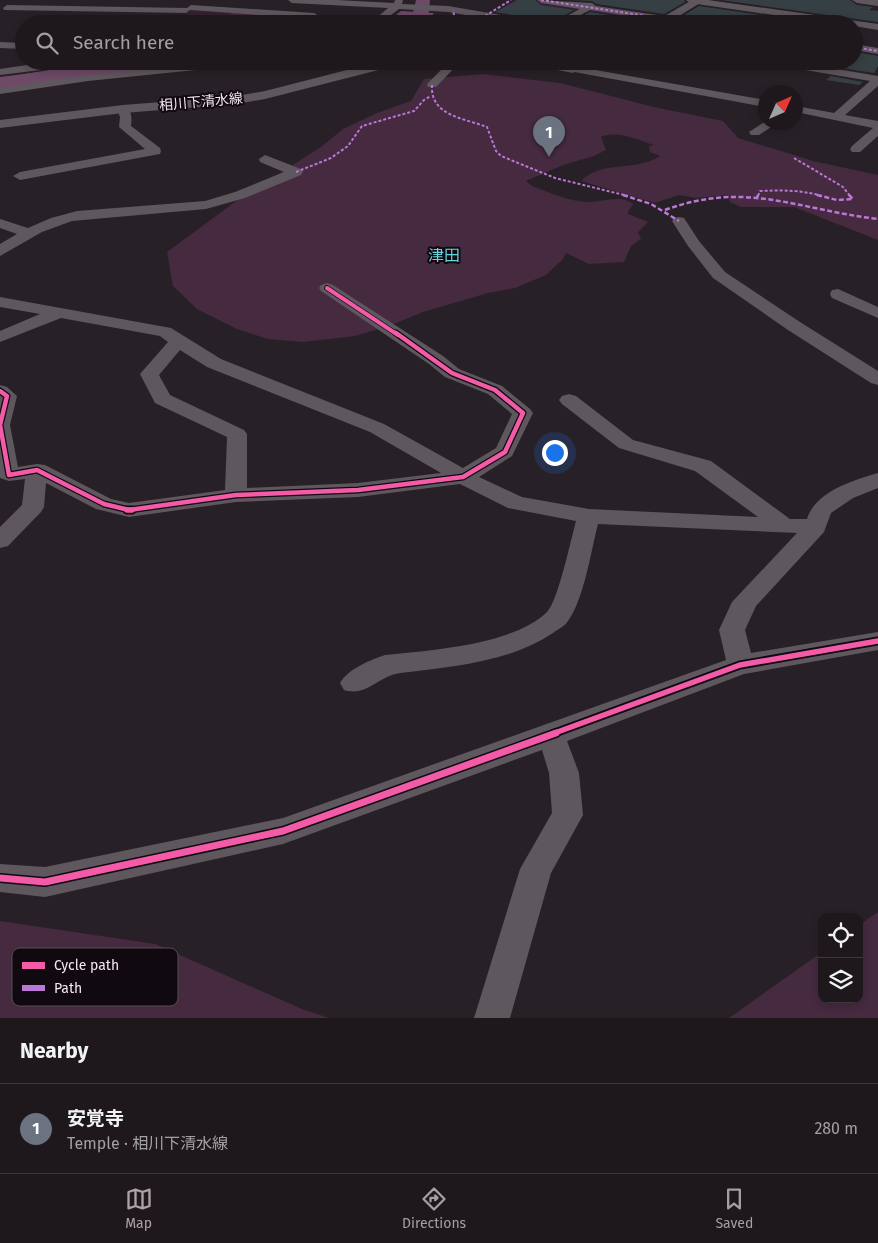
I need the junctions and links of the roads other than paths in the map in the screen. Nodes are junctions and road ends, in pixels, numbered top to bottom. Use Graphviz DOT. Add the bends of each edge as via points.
graph roads {
  1 [pos="20,0"];
  2 [pos="211,0"];
  3 [pos="291,0"];
  4 [pos="454,0"];
  5 [pos="540,0"];
  6 [pos="604,0"];
  7 [pos="696,0"];
  8 [pos="857,0"];
  9 [pos="398,3"];
  10 [pos="878,3"];
  11 [pos="589,7"];
  12 [pos="3,9"];
  13 [pos="99,9"];
  14 [pos="188,9"];
  15 [pos="448,9"];
  16 [pos="271,13"];
  17 [pos="90,15"];
  18 [pos="178,15"];
  19 [pos="296,15"];
  20 [pos="381,15"];
  21 [pos="445,15"];
  22 [pos="484,15"];
  23 [pos="573,15"];
  24 [pos="631,15"];
  25 [pos="672,15"];
  26 [pos="797,15"];
  27 [pos="863,25"];
  28 [pos="878,27"];
  29 [pos="0,38"];
  30 [pos="15,38"];
  31 [pos="0,45"];
  32 [pos="15,46"];
  33 [pos="863,48"];
  34 [pos="878,51"];
  35 [pos="15,70"];
  36 [pos="82,70"];
  37 [pos="166,70"];
  38 [pos="365,70"];
  39 [pos="447,70"];
  40 [pos="579,70"];
  41 [pos="824,70"];
  42 [pos="0,72"];
  43 [pos="88,78"];
  44 [pos="878,79"];
  45 [pos="432,85"];
  46 [pos="0,91"];
  47 [pos="758,103"];
  48 [pos="123,109"];
  49 [pos="803,110"];
  50 [pos="836,117"];
  51 [pos="0,124"];
  52 [pos="878,124"];
  53 [pos="759,130"];
  54 [pos="878,130"];
  55 [pos="755,132"];
  56 [pos="856,149"];
  57 [pos="265,159"];
  58 [pos="20,176"];
  59 [pos="679,221"];
  60 [pos="0,223"];
  61 [pos="28,233"];
  62 [pos="0,251"];
  63 [pos="326,288"];
  64 [pos="838,294"];
  65 [pos="0,302"];
  66 [pos="59,313"];
  67 [pos="878,313"];
  68 [pos="0,337"];
  69 [pos="178,340"];
  70 [pos="878,379"];
  71 [pos="0,391"];
  72 [pos="569,400"];
  73 [pos="37,470"];
  74 [pos="463,477"];
  75 [pos="878,480"];
  76 [pos="236,495"];
  77 [pos="590,516"];
  78 [pos="785,526"];
  79 [pos="816,527"];
  80 [pos="0,541"];
  81 [pos="878,642"];
  82 [pos="740,664"];
  83 [pos="354,683"];
  84 [pos="551,735"];
  85 [pos="0,878"];
  86 [pos="492,1018"];
  1 -- 12 [label="street"];
  2 -- 14 [label="street"];
  3 -- 9 [label="street"];
  3 -- 16 [label="street"];
  4 -- 15 [label="street"];
  5 -- 11 [label="street"];
  6 -- 11 [label="street"];
  7 -- 25 [label="main road"];
  7 -- 26 [label="street"];
  8 -- 10 [label="main road"];
  9 -- 15 [label="street"];
  9 -- 20 [label="street"];
  11 -- 23 [label="street"];
  11 -- 24 [label="street"];
  12 -- 13 [label="street"];
  13 -- 14 [label="street"];
  13 -- 17 [label="street"];
  14 -- 16 [label="street"];
  14 -- 18 [label="street"];
  15 -- 21 [label="street"];
  15 -- 22 [label="street"];
  16 -- 19 [label="street"];
  27 -- 28 [label="street"];
  29 -- 30 [label="street"];
  31 -- 32 [label="street"];
  33 -- 34 [label="street"];
  35 -- 42 [label="street"];
  36 -- 43 [label="street"];
  37 -- 43 [label="street"];
  38 -- 48 [label="main road, 相川下清水線" via="237,100"];
  39 -- 45 [label="street"];
  40 -- 47 [label="street"];
  41 -- 44 [label="street"];
  43 -- 46 [label="street"];
  44 -- 50 [label="street"];
  48 -- 51 [label="main road, 相川下清水線"];
  48 -- 58 [label="street" via="125,127 155,150"];
  49 -- 50 [label="street"];
  50 -- 52 [label="street"];
  53 -- 55 [label="street"];
  54 -- 56 [label="street"];
  57 -- 61 [label="street" via="296,172 206,205 77,215"];
  59 -- 70 [label="street" via="719,275"];
  60 -- 61 [label="street"];
  61 -- 62 [label="street"];
  63 -- 74 [label="street" via="452,373 495,390 523,413 505,452"];
  64 -- 67 [label="street"];
  65 -- 66 [label="street"];
  66 -- 68 [label="street"];
  66 -- 69 [label="street" via="164,332"];
  69 -- 74 [label="street" via="214,363 377,428"];
  69 -- 76 [label="street" via="149,374 162,399 237,434"];
  71 -- 73 [label="street" via="7,396 0,425 10,475"];
  72 -- 78 [label="street" via="626,444 703,466"];
  73 -- 76 [label="street" via="104,504 129,510"];
  73 -- 80 [label="street" via="33,507"];
  74 -- 76 [label="street" via="358,490"];
  74 -- 77 [label="street" via="516,504"];
  75 -- 79 [label="street" via="845,493 821,510"];
  77 -- 78 [label="street"];
  77 -- 83 [label="street" via="567,597 558,617 534,633 495,648 386,665"];
  78 -- 79 [label="street"];
  79 -- 82 [label="street" via="744,602 732,630"];
  81 -- 82 [label="street"];
  82 -- 84 [label="street"];
  84 -- 85 [label="street" via="283,832 46,882"];
  84 -- 86 [label="street" via="564,773 568,815 536,869"];
}
